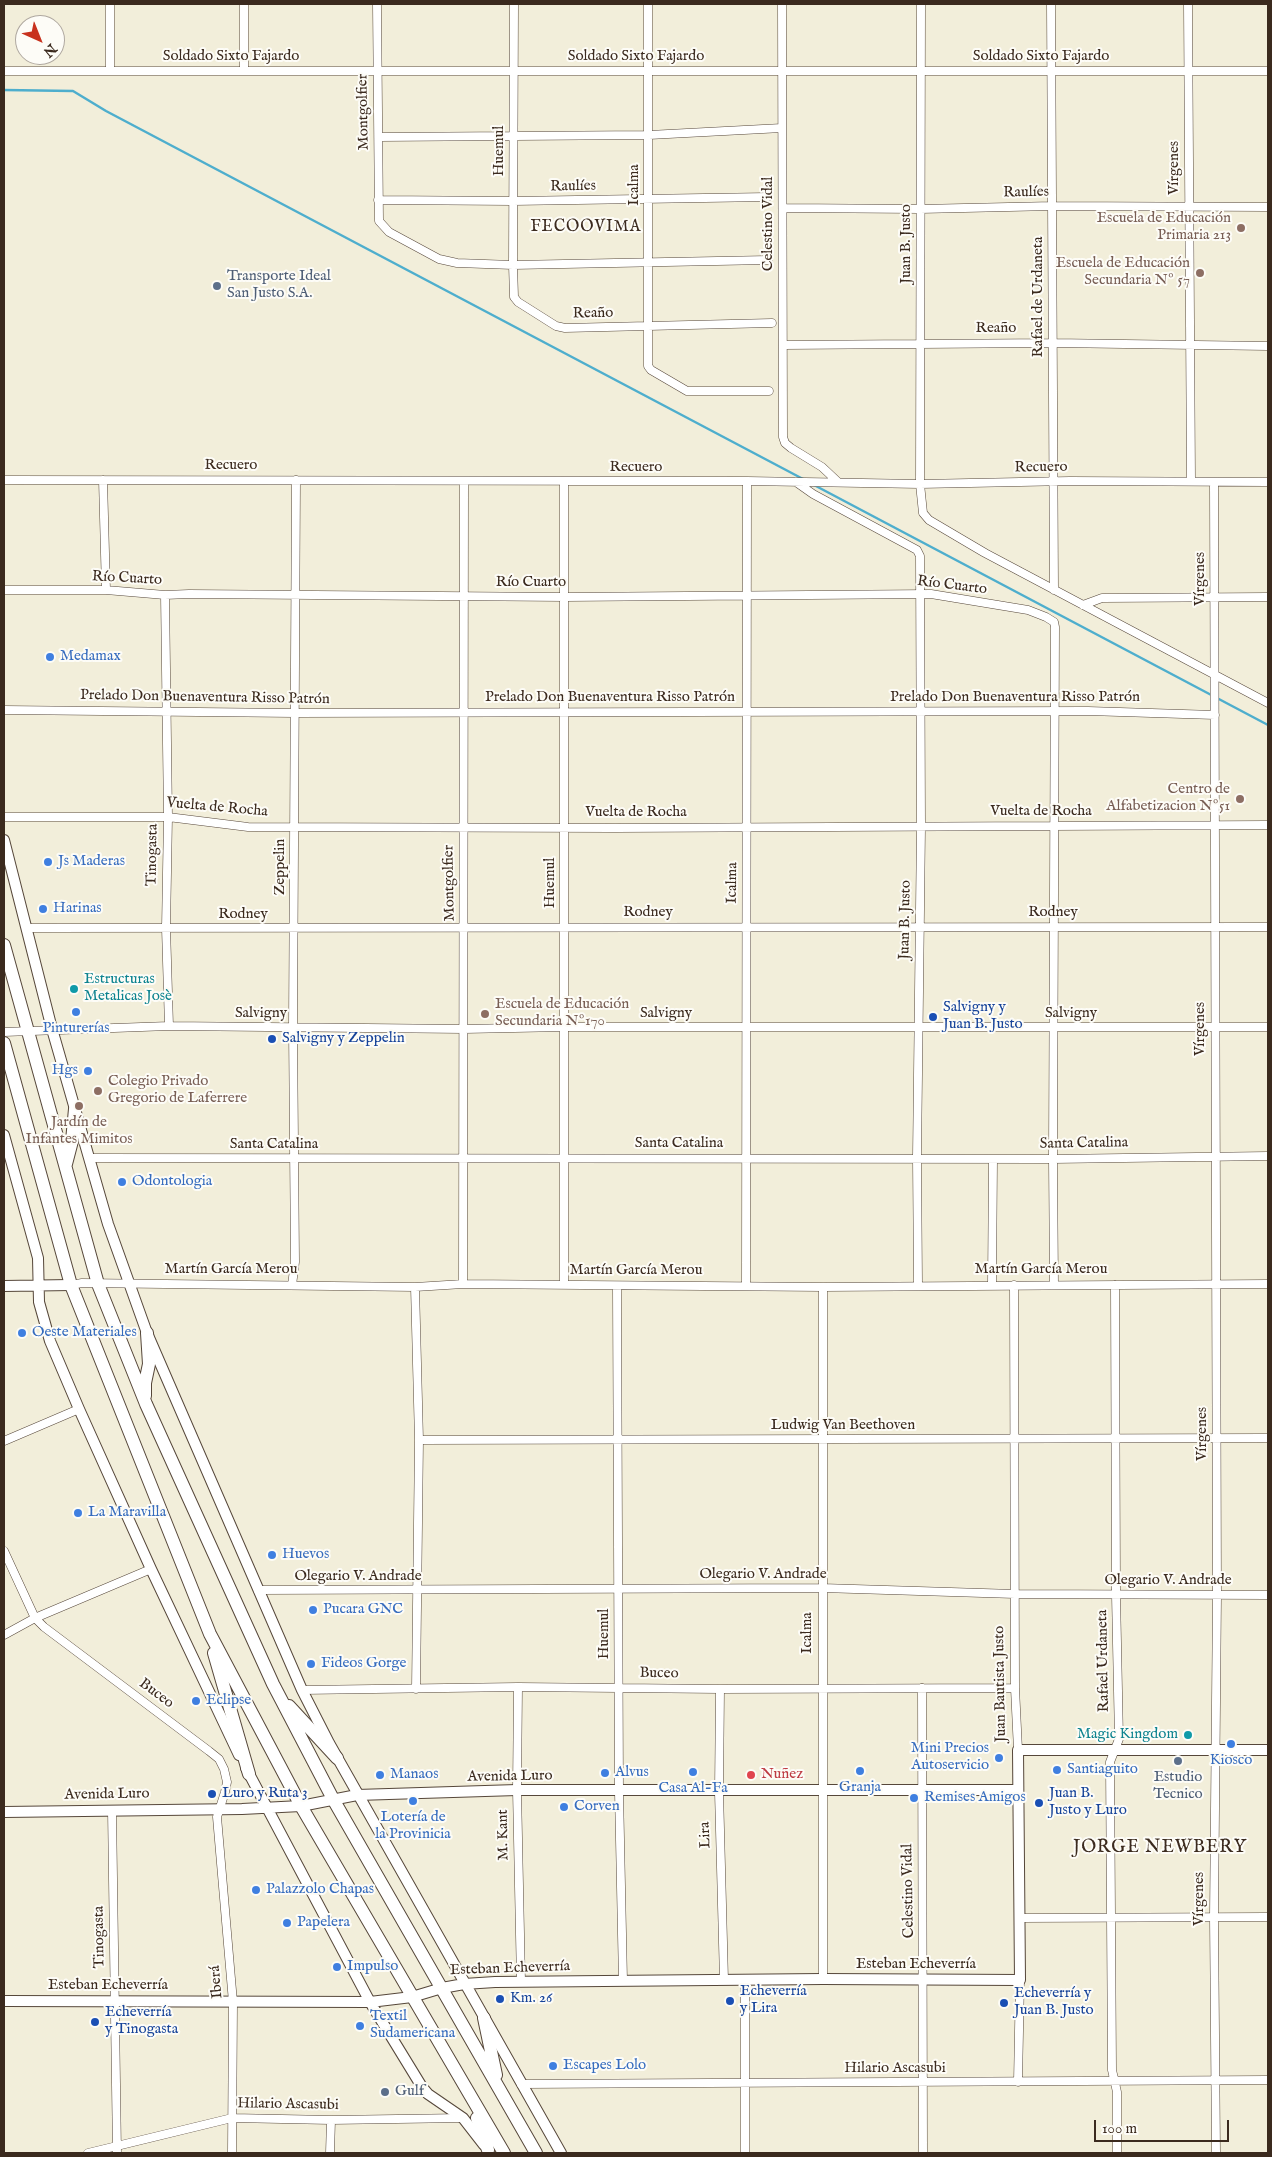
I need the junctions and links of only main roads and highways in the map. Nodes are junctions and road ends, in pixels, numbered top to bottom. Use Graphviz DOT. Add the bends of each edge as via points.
graph roads {
  1 [pos="4,945"];
  2 [pos="4,1042"];
  3 [pos="75,1109"];
  4 [pos="66,1166"];
  5 [pos="146,1333"];
  6 [pos="146,1404"];
  7 [pos="210,1634"];
  8 [pos="278,1694"];
  9 [pos="337,1758"];
  10 [pos="248,1774"];
  11 [pos="484,2018"];
  12 [pos="467,2088"];
  13 [pos="498,2088"];
  14 [pos="489,2152"];
  15 [pos="504,2153"];
  16 [pos="536,2153"];
  1 -- 4 [label="highway"];
  2 -- 7 [label="highway" via="71,1285"];
  3 -- 4 [label="highway"];
  4 -- 6 [label="highway" via="98,1284"];
  5 -- 6 [label="highway" via="149,1364 145,1383"];
  6 -- 8 [label="highway"];
  7 -- 10 [label="highway"];
  7 -- 12 [label="highway" via="301,1806"];
  8 -- 9 [label="highway"];
  8 -- 13 [label="highway" via="333,1799"];
  11 -- 13 [label="highway"];
  12 -- 14 [label="highway"];
  12 -- 15 [label="highway"];
  13 -- 16 [label="highway"];
}
